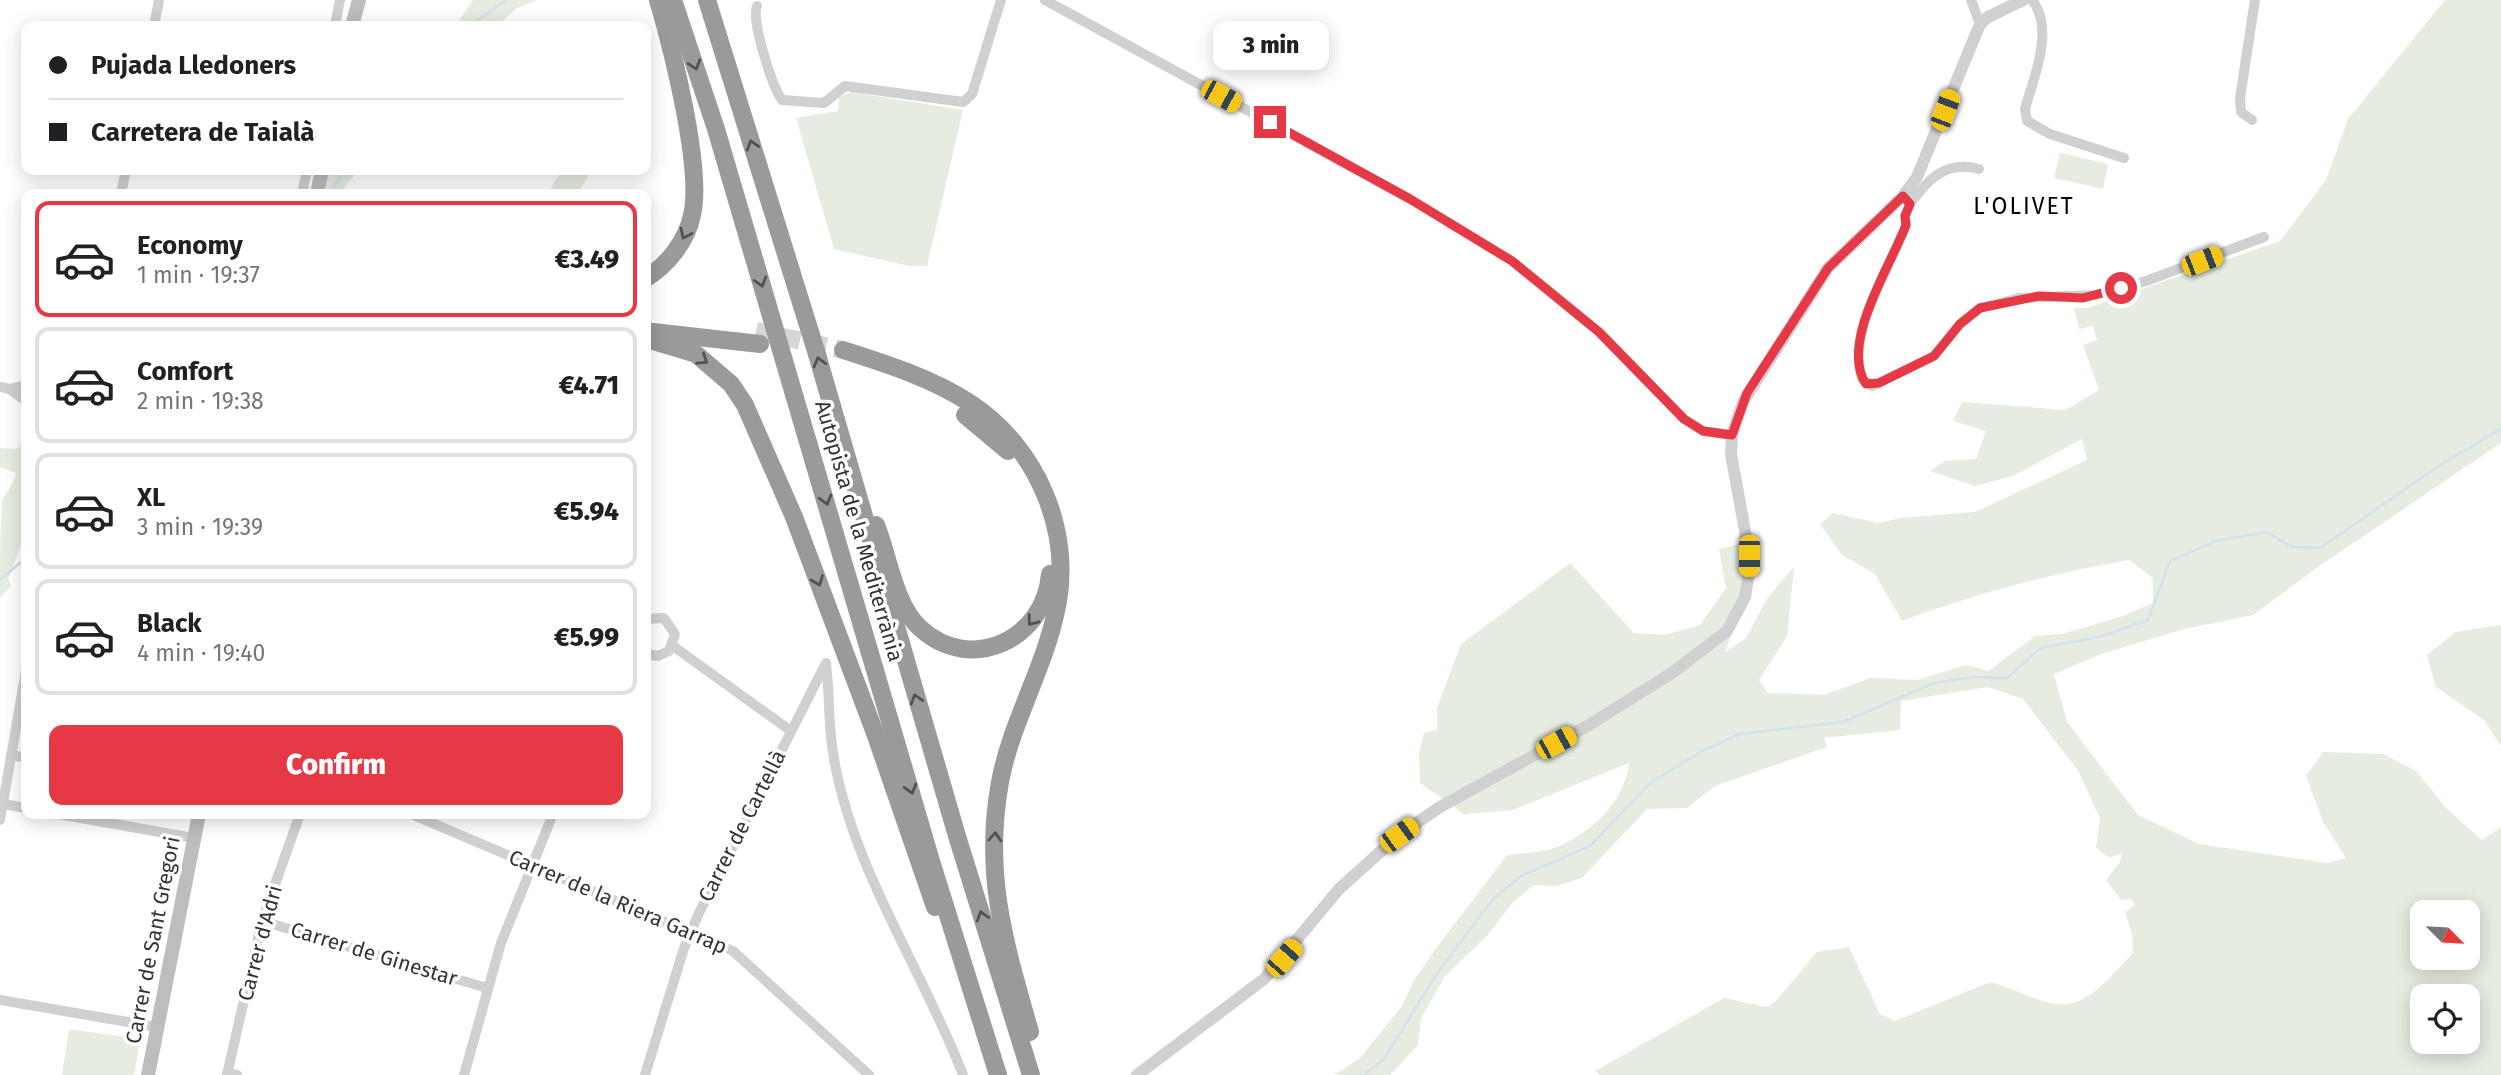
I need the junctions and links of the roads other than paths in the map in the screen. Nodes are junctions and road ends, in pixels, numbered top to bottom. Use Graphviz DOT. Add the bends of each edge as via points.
graph roads {
  1 [pos="159,0"];
  2 [pos="340,0"];
  3 [pos="352,0"];
  4 [pos="359,0"];
  5 [pos="658,0"];
  6 [pos="673,0"];
  7 [pos="707,0"];
  8 [pos="1001,0"];
  9 [pos="1045,0"];
  10 [pos="1971,0"];
  11 [pos="2023,0"];
  12 [pos="2032,0"];
  13 [pos="2255,0"];
  14 [pos="757,6"];
  15 [pos="155,21"];
  16 [pos="336,21"];
  17 [pos="351,21"];
  18 [pos="353,21"];
  19 [pos="1980,24"];
  20 [pos="2252,120"];
  21 [pos="2124,158"];
  22 [pos="1979,169"];
  23 [pos="1906,200"];
  24 [pos="1887,212"];
  25 [pos="1905,216"];
  26 [pos="2264,237"];
  27 [pos="651,275"];
  28 [pos="651,322"];
  29 [pos="651,332"];
  30 [pos="651,340"];
  31 [pos="5,388"];
  32 [pos="21,398"];
  33 [pos="834,414"];
  34 [pos="1732,435"];
  35 [pos="651,618"];
  36 [pos="673,646"];
  37 [pos="651,655"];
  38 [pos="21,698"];
  39 [pos="790,731"];
  40 [pos="11,755"];
  41 [pos="21,757"];
  42 [pos="3,804"];
  43 [pos="21,807"];
  44 [pos="86,819"];
  45 [pos="198,819"];
  46 [pos="298,819"];
  47 [pos="423,819"];
  48 [pos="551,819"];
  49 [pos="0,820"];
  50 [pos="194,838"];
  51 [pos="531,864"];
  52 [pos="262,921"];
  53 [pos="691,932"];
  54 [pos="487,988"];
  55 [pos="0,1000"];
  56 [pos="157,1027"];
  57 [pos="983,1027"];
  58 [pos="230,1074"];
  59 [pos="148,1075"];
  60 [pos="464,1075"];
  61 [pos="645,1075"];
  62 [pos="869,1075"];
  63 [pos="963,1075"];
  64 [pos="998,1075"];
  65 [pos="1033,1075"];
  66 [pos="1137,1075"];
  1 -- 15 [label="street"];
  2 -- 16 [label="street"];
  3 -- 17 [label="street"];
  4 -- 18 [label="main road"];
  5 -- 27 [label="highway, one-way" via="682,106 694,196 693,214 679,246"];
  6 -- 57 [label="highway, Autopista de la Mediterrània, one-way" via="720,142"];
  33 -- 7 [label="highway, Autopista de la Mediterrània, one-way"];
  8 -- 14 [label="street" via="972,94 963,102 845,86 824,103 782,100 755,18"];
  9 -- 34 [label="street" via="1399,192 1512,261 1599,332 1684,419 1703,431"];
  10 -- 19 [label="street"];
  11 -- 19 [label="street"];
  12 -- 21 [label="street" via="2041,12 2043,30 2025,109 2027,121 2050,134"];
  13 -- 20 [label="street" via="2240,98 2241,112"];
  19 -- 23 [label="street"];
  22 -- 23 [label="street" via="1965,165 1944,169"];
  23 -- 24 [label="street"];
  23 -- 25 [label="street"];
  24 -- 25 [label="street"];
  24 -- 34 [label="street" via="1839,254 1815,285 1747,393"];
  25 -- 26 [label="street" via="1906,225 1869,310 1858,351 1866,384 1879,383 1934,356 1980,308 2019,298 2095,295"];
  28 -- 29 [label="highway" via="711,325 758,337"];
  30 -- 57 [label="highway, one-way" via="696,354 725,377 745,405 794,517 876,733 920,870"];
  31 -- 32 [label="street"];
  65 -- 33 [label="highway, Autopista de la Mediterrània, one-way" via="957,836"];
  65 -- 33 [label="highway, one-way" via="1032,1041 1005,947 993,867 1000,781 1056,611 1059,552 1053,513 1028,461 997,424 939,385 845,357 953,406 1016,461 1036,498 1051,560 1047,594 1033,622 999,646 982,649 943,643 920,628 902,599"];
  34 -- 66 [label="street" via="1732,467 1749,573 1745,597 1727,631 1611,711 1399,835 1339,889 1264,979"];
  35 -- 36 [label="street" via="669,622 675,634"];
  36 -- 37 [label="street" via="664,654"];
  36 -- 39 [label="street"];
  38 -- 40 [label="street"];
  39 -- 53 [label="street, Carrer de Cartellà"];
  39 -- 63 [label="street, Carrer de Cartellà" via="826,663 834,760 848,812 881,899"];
  40 -- 41 [label="street"];
  40 -- 42 [label="street"];
  42 -- 43 [label="street"];
  42 -- 49 [label="street"];
  44 -- 50 [label="street"];
  45 -- 50 [label="main road, Carrer de Sant Gregori"];
  46 -- 52 [label="street, Carrer d'Adri"];
  47 -- 51 [label="street, Carrer de la Riera Garrap"];
  48 -- 51 [label="street"];
  50 -- 56 [label="main road, Carrer de Sant Gregori"];
  51 -- 53 [label="street, Carrer de la Riera Garrap"];
  51 -- 54 [label="street"];
  52 -- 54 [label="street, Carrer de Ginestar"];
  52 -- 58 [label="street, Carrer d'Adri"];
  53 -- 61 [label="street, Carrer de Cartellà"];
  53 -- 62 [label="street, Carrer de la Riera Garrap" via="733,951"];
  54 -- 60 [label="street"];
  55 -- 56 [label="street"];
  56 -- 59 [label="main road, Carrer de Sant Gregori"];
  57 -- 64 [label="highway, Autopista de la Mediterrània"];
}
